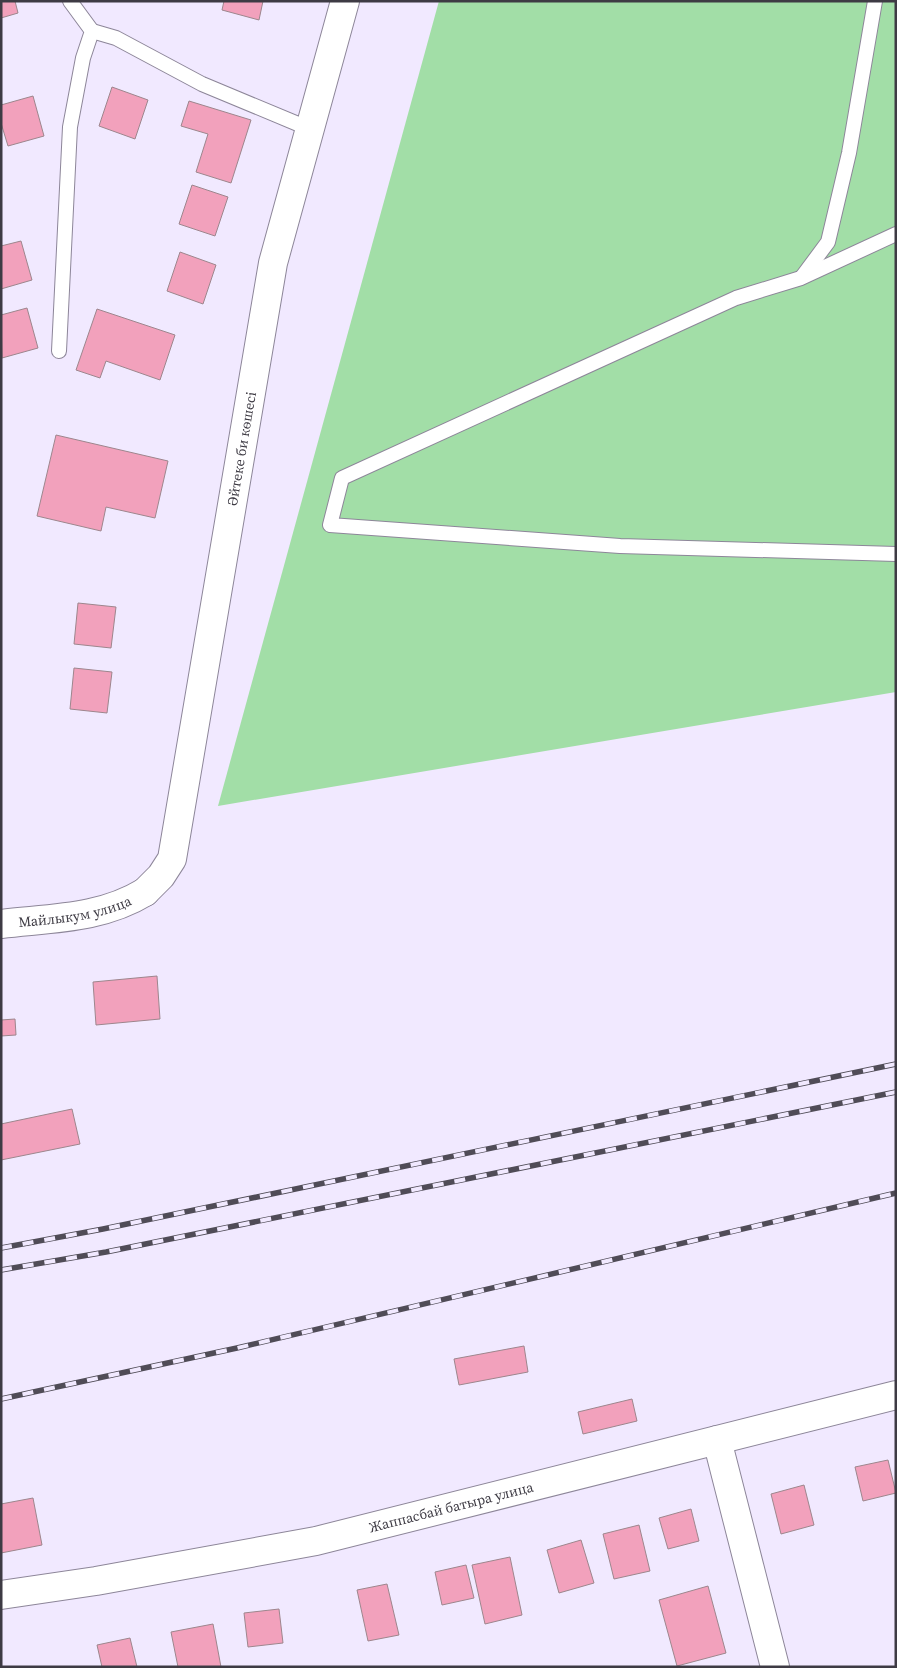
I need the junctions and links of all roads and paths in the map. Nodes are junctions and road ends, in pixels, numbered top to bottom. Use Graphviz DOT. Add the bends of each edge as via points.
graph roads {
  1 [pos="70,1"];
  2 [pos="345,1"];
  3 [pos="874,1"];
  4 [pos="92,31"];
  5 [pos="310,129"];
  6 [pos="896,234"];
  7 [pos="801,278"];
  8 [pos="59,351"];
  9 [pos="896,554"];
  10 [pos="145,892"];
  11 [pos="1,924"];
  12 [pos="896,1395"];
  13 [pos="717,1440"];
  14 [pos="1,1595"];
  15 [pos="775,1667"];
  1 -- 4 [label="lane"];
  2 -- 5 [label="street, Әйтеке би көшесі"];
  3 -- 7 [label="lane" via="850,153 828,242"];
  4 -- 5 [label="lane" via="116,38 202,84"];
  4 -- 8 [label="lane" via="83,58 70,127"];
  5 -- 10 [label="street, Әйтеке би көшесі" via="273,263 172,859 162,876"];
  6 -- 7 [label="lane"];
  7 -- 9 [label="lane" via="736,298 342,478 330,525 620,546"];
  10 -- 11 [label="street, Майлыкум улица" via="126,904 103,912"];
  12 -- 13 [label="street, Жаппасбай батыра улица"];
  13 -- 14 [label="street, Жаппасбай батыра улица" via="316,1541"];
  13 -- 15 [label="street"];
}
